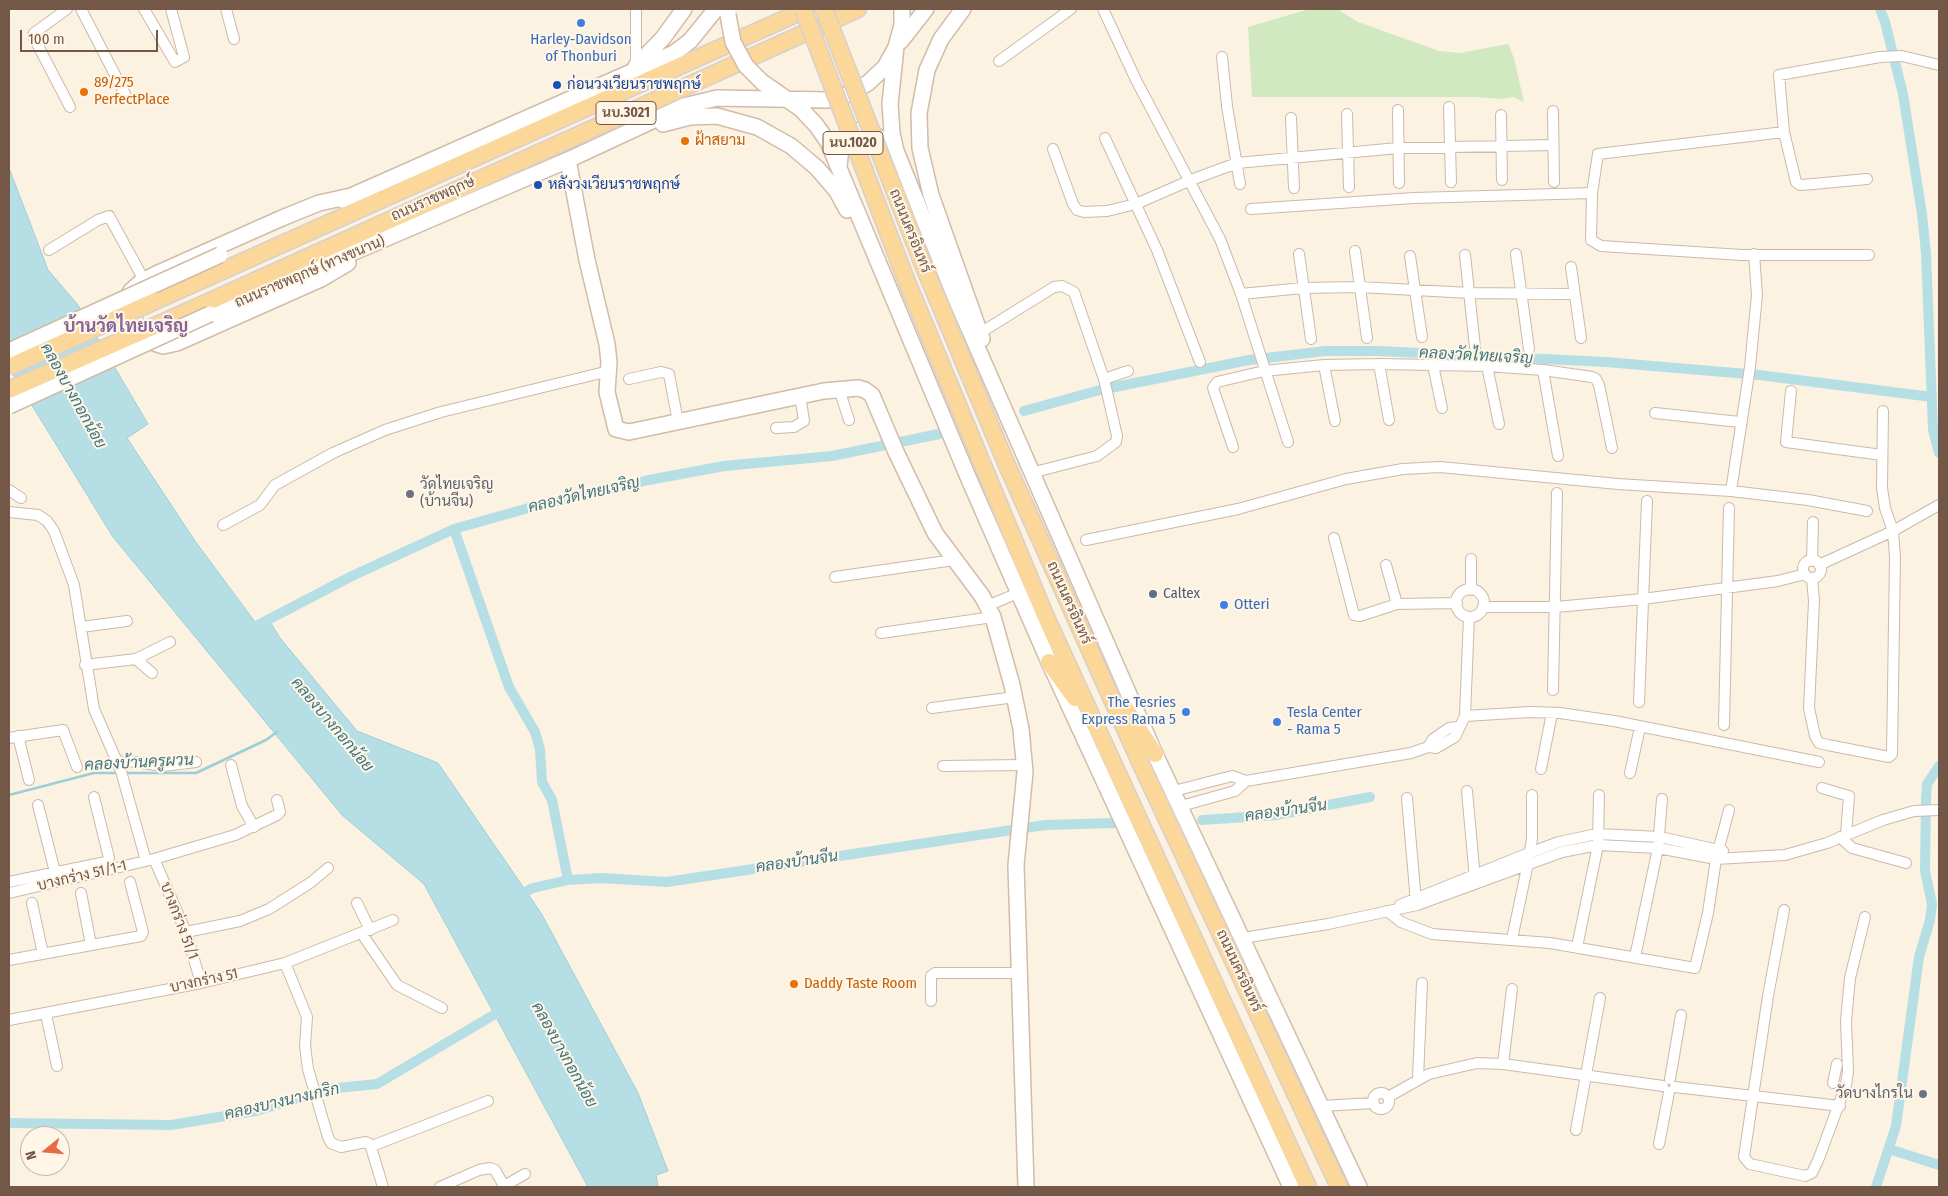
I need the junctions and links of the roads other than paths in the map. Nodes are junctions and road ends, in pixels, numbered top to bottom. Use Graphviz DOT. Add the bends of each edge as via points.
graph roads {
  1 [pos="67,9"];
  2 [pos="81,9"];
  3 [pos="144,9"];
  4 [pos="171,9"];
  5 [pos="226,9"];
  6 [pos="636,9"];
  7 [pos="684,9"];
  8 [pos="803,9"];
  9 [pos="808,9"];
  10 [pos="824,9"];
  11 [pos="858,9"];
  12 [pos="902,9"];
  13 [pos="926,9"];
  14 [pos="963,9"];
  15 [pos="1071,9"];
  16 [pos="1103,9"];
  17 [pos="724,11"];
  18 [pos="234,40"];
  19 [pos="896,47"];
  20 [pos="1222,57"];
  21 [pos="999,61"];
  22 [pos="636,65"];
  23 [pos="1939,65"];
  24 [pos="623,76"];
  25 [pos="126,96"];
  26 [pos="783,97"];
  27 [pos="70,107"];
  28 [pos="1449,107"];
  29 [pos="1398,110"];
  30 [pos="1553,111"];
  31 [pos="1347,114"];
  32 [pos="1501,115"];
  33 [pos="1291,118"];
  34 [pos="630,132"];
  35 [pos="1784,132"];
  36 [pos="1105,138"];
  37 [pos="1553,145"];
  38 [pos="1449,146"];
  39 [pos="1500,147"];
  40 [pos="1398,148"];
  41 [pos="1054,149"];
  42 [pos="896,151"];
  43 [pos="1349,152"];
  44 [pos="1294,159"];
  45 [pos="568,160"];
  46 [pos="1237,163"];
  47 [pos="839,169"];
  48 [pos="1867,179"];
  49 [pos="1191,180"];
  50 [pos="1502,180"];
  51 [pos="1451,182"];
  52 [pos="1554,182"];
  53 [pos="1399,183"];
  54 [pos="1240,184"];
  55 [pos="1350,187"];
  56 [pos="1294,188"];
  57 [pos="1592,193"];
  58 [pos="351,196"];
  59 [pos="1136,204"];
  60 [pos="1251,209"];
  61 [pos="397,234"];
  62 [pos="49,250"];
  63 [pos="1355,251"];
  64 [pos="873,252"];
  65 [pos="1299,254"];
  66 [pos="1516,254"];
  67 [pos="1754,254"];
  68 [pos="1410,256"];
  69 [pos="1465,256"];
  70 [pos="1869,256"];
  71 [pos="1571,267"];
  72 [pos="144,280"];
  73 [pos="1360,286"];
  74 [pos="1303,288"];
  75 [pos="1415,289"];
  76 [pos="1470,293"];
  77 [pos="1241,294"];
  78 [pos="1521,294"];
  79 [pos="1575,294"];
  80 [pos="980,333"];
  81 [pos="1422,337"];
  82 [pos="1367,338"];
  83 [pos="1581,338"];
  84 [pos="1310,339"];
  85 [pos="1475,347"];
  86 [pos="1530,349"];
  87 [pos="9,351"];
  88 [pos="1200,362"];
  89 [pos="1379,364"];
  90 [pos="1324,365"];
  91 [pos="1433,365"];
  92 [pos="1487,366"];
  93 [pos="9,367"];
  94 [pos="1263,368"];
  95 [pos="1543,370"];
  96 [pos="609,371"];
  97 [pos="1128,372"];
  98 [pos="628,379"];
  99 [pos="1105,382"];
  100 [pos="840,389"];
  101 [pos="9,390"];
  102 [pos="1791,391"];
  103 [pos="800,395"];
  104 [pos="1003,405"];
  105 [pos="9,406"];
  106 [pos="1442,408"];
  107 [pos="1883,411"];
  108 [pos="1655,413"];
  109 [pos="849,420"];
  110 [pos="1389,420"];
  111 [pos="1335,421"];
  112 [pos="678,422"];
  113 [pos="1740,422"];
  114 [pos="1499,424"];
  115 [pos="776,428"];
  116 [pos="1288,442"];
  117 [pos="1233,448"];
  118 [pos="1612,448"];
  119 [pos="1882,455"];
  120 [pos="1558,456"];
  121 [pos="1031,473"];
  122 [pos="9,490"];
  123 [pos="1731,491"];
  124 [pos="1557,493"];
  125 [pos="21,498"];
  126 [pos="1647,501"];
  127 [pos="1939,505"];
  128 [pos="1729,508"];
  129 [pos="1867,511"];
  130 [pos="9,512"];
  131 [pos="1812,522"];
  132 [pos="222,525"];
  133 [pos="1893,532"];
  134 [pos="1334,538"];
  135 [pos="1086,540"];
  136 [pos="1471,559"];
  137 [pos="954,560"];
  138 [pos="1816,563"];
  139 [pos="1386,564"];
  140 [pos="1808,576"];
  141 [pos="835,577"];
  142 [pos="1728,589"];
  143 [pos="1471,590"];
  144 [pos="1018,593"];
  145 [pos="1643,598"];
  146 [pos="1457,603"];
  147 [pos="1397,604"];
  148 [pos="1484,607"];
  149 [pos="1556,607"];
  150 [pos="990,612"];
  151 [pos="1469,617"];
  152 [pos="127,621"];
  153 [pos="81,627"];
  154 [pos="881,632"];
  155 [pos="170,642"];
  156 [pos="136,659"];
  157 [pos="1094,660"];
  158 [pos="1049,662"];
  159 [pos="85,665"];
  160 [pos="152,673"];
  161 [pos="1553,690"];
  162 [pos="1015,697"];
  163 [pos="1639,702"];
  164 [pos="932,708"];
  165 [pos="1552,713"];
  166 [pos="1465,716"];
  167 [pos="1724,725"];
  168 [pos="1640,727"];
  169 [pos="1096,728"];
  170 [pos="13,737"];
  171 [pos="1155,754"];
  172 [pos="196,762"];
  173 [pos="1819,762"];
  174 [pos="231,765"];
  175 [pos="1024,765"];
  176 [pos="943,766"];
  177 [pos="77,767"];
  178 [pos="1541,769"];
  179 [pos="121,771"];
  180 [pos="1630,773"];
  181 [pos="29,780"];
  182 [pos="1246,781"];
  183 [pos="1822,788"];
  184 [pos="1174,791"];
  185 [pos="1466,791"];
  186 [pos="1532,795"];
  187 [pos="1599,795"];
  188 [pos="94,797"];
  189 [pos="1407,798"];
  190 [pos="1662,799"];
  191 [pos="277,800"];
  192 [pos="38,805"];
  193 [pos="1181,806"];
  194 [pos="1938,809"];
  195 [pos="1729,810"];
  196 [pos="254,827"];
  197 [pos="1843,836"];
  198 [pos="1597,839"];
  199 [pos="1659,843"];
  200 [pos="1717,854"];
  201 [pos="1529,858"];
  202 [pos="150,860"];
  203 [pos="1906,863"];
  204 [pos="328,868"];
  205 [pos="55,872"];
  206 [pos="1475,879"];
  207 [pos="9,882"];
  208 [pos="130,882"];
  209 [pos="9,893"];
  210 [pos="81,893"];
  211 [pos="1416,901"];
  212 [pos="32,903"];
  213 [pos="357,903"];
  214 [pos="1784,910"];
  215 [pos="1387,911"];
  216 [pos="1865,917"];
  217 [pos="393,920"];
  218 [pos="186,932"];
  219 [pos="366,932"];
  220 [pos="1243,938"];
  221 [pos="1512,939"];
  222 [pos="91,945"];
  223 [pos="1577,947"];
  224 [pos="43,954"];
  225 [pos="1635,957"];
  226 [pos="9,960"];
  227 [pos="285,963"];
  228 [pos="1020,973"];
  229 [pos="201,983"];
  230 [pos="1422,983"];
  231 [pos="1512,989"];
  232 [pos="1600,998"];
  233 [pos="931,1001"];
  234 [pos="442,1008"];
  235 [pos="46,1014"];
  236 [pos="1681,1015"];
  237 [pos="9,1020"];
  238 [pos="1848,1063"];
  239 [pos="1503,1064"];
  240 [pos="57,1066"];
  241 [pos="1586,1076"];
  242 [pos="1418,1079"];
  243 [pos="1833,1083"];
  244 [pos="1669,1086"];
  245 [pos="1752,1095"];
  246 [pos="488,1101"];
  247 [pos="1321,1106"];
  248 [pos="1840,1106"];
  249 [pos="1576,1130"];
  250 [pos="1659,1144"];
  251 [pos="372,1146"];
  252 [pos="525,1174"];
  253 [pos="383,1187"];
  254 [pos="440,1187"];
  255 [pos="504,1187"];
  256 [pos="1026,1187"];
  257 [pos="1291,1187"];
  258 [pos="1308,1187"];
  259 [pos="1339,1187"];
  260 [pos="1359,1187"];
  1 -- 27 [label="street" via="33,36"];
  2 -- 25 [label="street"];
  3 -- 4 [label="street" via="175,62 184,57"];
  5 -- 18 [label="street"];
  6 -- 22 [label="street"];
  7 -- 22 [label="main road" via="663,38"];
  8 -- 169 [label="main road, ถนนนครอินทร์ / นบ.1020, bridge" via="905,277 1044,615"];
  9 -- 93 [label="main road, ถนนราชพฤกษ์ / นบ.3021, bridge"];
  10 -- 157 [label="main road, ถนนนครอินทร์ / นบ.1020, bridge" via="924,267 1006,463"];
  11 -- 101 [label="main road, ถนนราชพฤกษ์ / นบ.3021, bridge"];
  12 -- 19 [label="main road"];
  13 -- 19 [label="main road"];
  14 -- 80 [label="main road" via="941,39 927,70 919,113 920,148 931,195"];
  15 -- 21 [label="street"];
  16 -- 49 [label="street" via="1136,80"];
  17 -- 24 [label="main road, นบ.3021" via="674,53"];
  17 -- 26 [label="main road, bridge" via="733,42 746,66"];
  19 -- 26 [label="main road, ถนนราชพฤกษ์ (ทางขนาน)" via="885,67 868,83 849,94 827,100"];
  19 -- 42 [label="main road, ถนนนครอินทร์ / นบ.1020" via="890,115"];
  20 -- 46 [label="street"];
  22 -- 24 [label="main road"];
  23 -- 35 [label="street" via="1902,56 1880,57 1779,75"];
  24 -- 58 [label="main road, นบ.3021"];
  26 -- 34 [label="main road, ถนนราชพฤกษ์ (ทางขนาน) / นบ.3021" via="736,96 699,102"];
  26 -- 47 [label="main road, นบ.1020" via="816,124"];
  28 -- 38 [label="street"];
  29 -- 40 [label="street"];
  30 -- 37 [label="street"];
  31 -- 43 [label="street"];
  32 -- 39 [label="street"];
  33 -- 44 [label="street"];
  34 -- 45 [label="main road, ถนนราชพฤกษ์ (ทางขนาน) / นบ.3021"];
  34 -- 64 [label="main road" via="699,116 717,116 757,128 791,146 817,168 836,190"];
  35 -- 48 [label="street" via="1794,178 1800,185"];
  35 -- 57 [label="street" via="1601,153 1596,158"];
  36 -- 59 [label="street"];
  37 -- 39 [label="street"];
  37 -- 52 [label="street"];
  38 -- 39 [label="street"];
  38 -- 40 [label="street"];
  38 -- 51 [label="street"];
  39 -- 50 [label="street"];
  40 -- 43 [label="street"];
  40 -- 53 [label="street"];
  41 -- 59 [label="street" via="1077,210 1107,211"];
  42 -- 47 [label="main road" via="871,132 860,130 850,135 841,148"];
  42 -- 104 [label="main road, ถนนนครอินทร์ / นบ.1020"];
  43 -- 44 [label="street"];
  43 -- 55 [label="street"];
  44 -- 46 [label="street"];
  44 -- 56 [label="street"];
  45 -- 61 [label="main road, ถนนราชพฤกษ์ (ทางขนาน) / นบ.3021"];
  45 -- 96 [label="main road" via="607,344"];
  46 -- 49 [label="street"];
  46 -- 54 [label="street"];
  47 -- 64 [label="main road, นบ.1020"];
  49 -- 59 [label="street"];
  49 -- 77 [label="street" via="1220,239"];
  57 -- 60 [label="street" via="1414,198"];
  57 -- 67 [label="street" via="1591,240 1594,244"];
  58 -- 72 [label="main road" via="319,203 282,218"];
  58 -- 87 [label="main road, นบ.3021, bridge"];
  59 -- 88 [label="street" via="1187,323"];
  61 -- 72 [label="main road" via="321,279 177,343 163,346 143,335 127,307 131,291"];
  61 -- 105 [label="main road, ถนนราชพฤกษ์ (ทางขนาน) / นบ.3021, bridge" via="210,314"];
  62 -- 72 [label="street" via="109,216"];
  63 -- 73 [label="street"];
  64 -- 144 [label="main road, นบ.1020"];
  65 -- 74 [label="street"];
  66 -- 78 [label="street"];
  67 -- 70 [label="street"];
  67 -- 113 [label="street" via="1757,295 1750,367"];
  68 -- 75 [label="street"];
  69 -- 76 [label="street"];
  71 -- 79 [label="street"];
  73 -- 74 [label="street"];
  73 -- 75 [label="street"];
  73 -- 82 [label="street"];
  74 -- 77 [label="street"];
  74 -- 84 [label="street"];
  75 -- 76 [label="street"];
  75 -- 81 [label="street"];
  76 -- 78 [label="street"];
  76 -- 85 [label="street"];
  77 -- 94 [label="street"];
  78 -- 79 [label="street"];
  78 -- 86 [label="street"];
  79 -- 83 [label="street"];
  80 -- 99 [label="street" via="1054,287 1062,286 1074,292"];
  80 -- 104 [label="main road"];
  89 -- 90 [label="street"];
  89 -- 91 [label="street"];
  89 -- 110 [label="street"];
  90 -- 94 [label="street"];
  90 -- 111 [label="street"];
  91 -- 92 [label="street"];
  91 -- 106 [label="street"];
  92 -- 95 [label="street"];
  92 -- 114 [label="street"];
  94 -- 116 [label="street"];
  94 -- 117 [label="street" via="1217,382 1213,388"];
  95 -- 118 [label="street" via="1596,379"];
  95 -- 120 [label="street"];
  96 -- 112 [label="main road" via="607,392 616,429 629,432"];
  96 -- 132 [label="street" via="441,412 386,430 341,449 275,485 260,505"];
  97 -- 99 [label="street"];
  98 -- 112 [label="street" via="661,372 669,374"];
  99 -- 121 [label="street" via="1116,442 1097,456"];
  100 -- 103 [label="main road"];
  100 -- 109 [label="street"];
  100 -- 137 [label="main road" via="858,388 872,395 935,533"];
  102 -- 119 [label="street" via="1786,442"];
  103 -- 112 [label="main road"];
  103 -- 115 [label="street" via="804,421 794,427"];
  104 -- 121 [label="main road, ถนนนครอินทร์ / นบ.1020"];
  107 -- 119 [label="street"];
  108 -- 113 [label="street"];
  113 -- 123 [label="street"];
  119 -- 133 [label="street" via="1884,508"];
  121 -- 171 [label="main road, ถนนนครอินทร์ / นบ.1020"];
  122 -- 125 [label="street"];
  123 -- 129 [label="street"];
  123 -- 135 [label="street" via="1440,468 1403,470 1346,479 1238,509"];
  124 -- 149 [label="street"];
  126 -- 145 [label="street"];
  127 -- 133 [label="street"];
  128 -- 142 [label="street"];
  130 -- 153 [label="street, บางกร่าง 51/1" via="38,514 54,531 74,585"];
  131 -- 138 [label="street"];
  133 -- 138 [label="street"];
  133 -- 140 [label="street" via="1895,602 1892,754 1889,757 1819,743 1815,736 1809,708 1814,601"];
  134 -- 147 [label="street" via="1354,615"];
  136 -- 143 [label="street"];
  137 -- 141 [label="street"];
  137 -- 150 [label="main road"];
  138 -- 140 [label="street" via="1804,565"];
  138 -- 140 [label="street" via="1820,574"];
  139 -- 147 [label="street"];
  140 -- 142 [label="street"];
  142 -- 145 [label="street"];
  142 -- 167 [label="street"];
  143 -- 146 [label="street" via="1461,593"];
  143 -- 148 [label="street" via="1481,595"];
  144 -- 150 [label="street"];
  144 -- 158 [label="main road, นบ.1020"];
  145 -- 149 [label="street"];
  145 -- 163 [label="street"];
  146 -- 147 [label="street"];
  146 -- 151 [label="street" via="1460,612"];
  148 -- 149 [label="street"];
  148 -- 151 [label="street" via="1478,615"];
  149 -- 161 [label="street"];
  150 -- 154 [label="street"];
  150 -- 162 [label="main road" via="1004,650"];
  151 -- 166 [label="street"];
  152 -- 153 [label="street"];
  153 -- 159 [label="street, บางกร่าง 51/1"];
  155 -- 156 [label="street"];
  156 -- 159 [label="street"];
  156 -- 160 [label="street"];
  157 -- 171 [label="main road"];
  157 -- 259 [label="main road, ถนนนครอินทร์ / นบ.1020"];
  158 -- 169 [label="main road"];
  158 -- 257 [label="main road, นบ.1020"];
  159 -- 179 [label="street, บางกร่าง 51/1" via="94,709"];
  162 -- 164 [label="street"];
  162 -- 175 [label="main road"];
  165 -- 166 [label="street"];
  165 -- 168 [label="street"];
  165 -- 178 [label="street"];
  166 -- 182 [label="street" via="1458,727 1449,728 1432,739 1428,747 1411,753"];
  168 -- 173 [label="street"];
  168 -- 180 [label="street"];
  169 -- 258 [label="main road, ถนนนครอินทร์ / นบ.1020"];
  170 -- 177 [label="street" via="63,730"];
  170 -- 181 [label="street"];
  171 -- 184 [label="main road, ถนนนครอินทร์ / นบ.1020"];
  172 -- 179 [label="street" via="163,766 128,761"];
  174 -- 196 [label="street" via="242,806"];
  175 -- 176 [label="street"];
  175 -- 228 [label="main road" via="1016,865"];
  179 -- 202 [label="street, บางกร่าง 51/1"];
  182 -- 184 [label="street" via="1232,776"];
  182 -- 193 [label="street" via="1235,791"];
  183 -- 197 [label="street" via="1849,796"];
  184 -- 193 [label="main road, ถนนนครอินทร์ / นบ.1020"];
  185 -- 206 [label="street"];
  186 -- 201 [label="street"];
  187 -- 198 [label="street"];
  188 -- 205 [label="street" via="109,858 106,862"];
  189 -- 211 [label="street"];
  190 -- 199 [label="street"];
  191 -- 196 [label="street, บางกร่าง 51/1-1" via="280,812"];
  192 -- 205 [label="street"];
  193 -- 220 [label="main road, ถนนนครอินทร์ / นบ.1020"];
  194 -- 197 [label="street" via="1914,811"];
  195 -- 200 [label="street"];
  196 -- 202 [label="street, บางกร่าง 51/1-1"];
  197 -- 200 [label="street" via="1785,855 1752,858"];
  197 -- 203 [label="street" via="1852,848"];
  198 -- 199 [label="street"];
  198 -- 201 [label="street" via="1559,842"];
  198 -- 223 [label="street"];
  199 -- 200 [label="street"];
  199 -- 225 [label="street"];
  200 -- 225 [label="street" via="1695,968"];
  201 -- 206 [label="street"];
  201 -- 221 [label="street"];
  202 -- 209 [label="street, บางกร่าง 51/1-1"];
  202 -- 218 [label="street, บางกร่าง 51/1"];
  204 -- 218 [label="street" via="269,909 240,921"];
  205 -- 207 [label="street"];
  206 -- 211 [label="street"];
  208 -- 222 [label="street" via="143,934"];
  210 -- 222 [label="street"];
  211 -- 215 [label="street"];
  212 -- 224 [label="street"];
  213 -- 219 [label="street"];
  214 -- 245 [label="street"];
  215 -- 220 [label="street"];
  215 -- 221 [label="street" via="1401,922 1432,934"];
  216 -- 238 [label="street" via="1850,978 1846,1021"];
  217 -- 219 [label="street, บางกร่าง 51"];
  218 -- 229 [label="street, บางกร่าง 51/1"];
  219 -- 227 [label="street, บางกร่าง 51"];
  219 -- 234 [label="street" via="397,985"];
  220 -- 247 [label="main road, ถนนนครอินทร์ / นบ.1020"];
  221 -- 223 [label="street"];
  222 -- 224 [label="street"];
  223 -- 225 [label="street"];
  224 -- 226 [label="street"];
  227 -- 229 [label="street, บางกร่าง 51"];
  227 -- 251 [label="street" via="307,1017 305,1046 312,1090 331,1143 341,1147 366,1142"];
  228 -- 233 [label="street" via="935,973 931,976"];
  228 -- 256 [label="main road"];
  229 -- 235 [label="street, บางกร่าง 51"];
  230 -- 242 [label="street"];
  231 -- 239 [label="street"];
  232 -- 241 [label="street"];
  235 -- 237 [label="street, บางกร่าง 51"];
  235 -- 240 [label="street"];
  236 -- 244 [label="street"];
  238 -- 243 [label="street" via="1833,1064"];
  238 -- 248 [label="street"];
  239 -- 241 [label="street"];
  239 -- 242 [label="street" via="1460,1065"];
  241 -- 244 [label="street"];
  241 -- 249 [label="street"];
  242 -- 247 [label="street" via="1388,1097 1384,1093 1378,1094 1374,1103"];
  244 -- 245 [label="street"];
  244 -- 250 [label="street"];
  245 -- 248 [label="street"];
  245 -- 248 [label="street" via="1746,1162 1805,1176 1812,1173"];
  246 -- 251 [label="street"];
  247 -- 260 [label="main road, ถนนนครอินทร์ / นบ.1020"];
  251 -- 253 [label="street"];
  252 -- 255 [label="street"];
  254 -- 255 [label="street" via="490,1168 495,1170"];
}
